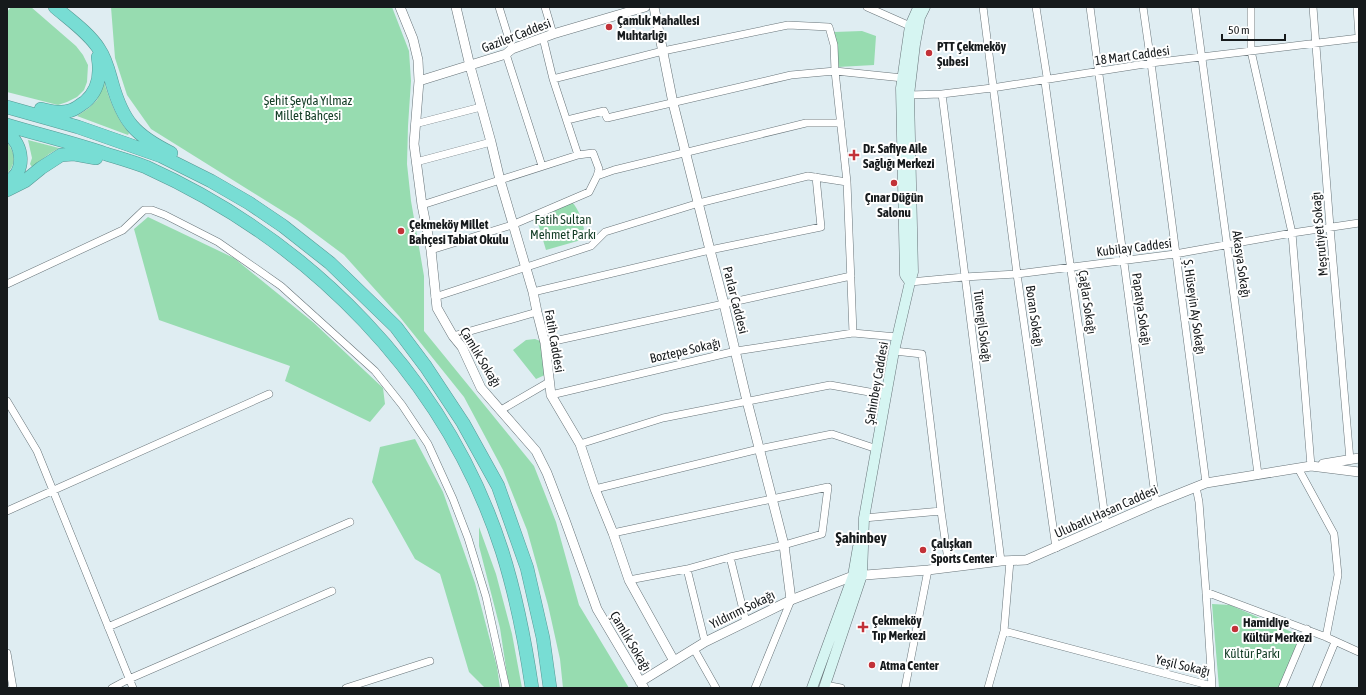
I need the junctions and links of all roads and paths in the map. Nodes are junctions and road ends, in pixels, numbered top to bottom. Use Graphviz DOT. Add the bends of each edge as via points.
graph roads {
  1 [pos="55,7"];
  2 [pos="400,7"];
  3 [pos="456,7"];
  4 [pos="499,7"];
  5 [pos="545,7"];
  6 [pos="644,7"];
  7 [pos="654,7"];
  8 [pos="867,7"];
  9 [pos="918,7"];
  10 [pos="925,7"];
  11 [pos="982,7"];
  12 [pos="1036,7"];
  13 [pos="1090,7"];
  14 [pos="1143,7"];
  15 [pos="1196,7"];
  16 [pos="1251,7"];
  17 [pos="1313,7"];
  18 [pos="1357,7"];
  19 [pos="625,10"];
  20 [pos="910,26"];
  21 [pos="553,34"];
  22 [pos="1359,37"];
  23 [pos="543,38"];
  24 [pos="92,40"];
  25 [pos="1315,43"];
  26 [pos="509,51"];
  27 [pos="663,51"];
  28 [pos="1250,51"];
  29 [pos="1203,58"];
  30 [pos="1151,63"];
  31 [pos="470,66"];
  32 [pos="835,71"];
  33 [pos="1098,71"];
  34 [pos="903,78"];
  35 [pos="553,79"];
  36 [pos="419,81"];
  37 [pos="1045,81"];
  38 [pos="992,88"];
  39 [pos="942,94"];
  40 [pos="909,95"];
  41 [pos="7,102"];
  42 [pos="674,103"];
  43 [pos="7,107"];
  44 [pos="481,107"];
  45 [pos="566,120"];
  46 [pos="415,124"];
  47 [pos="840,124"];
  48 [pos="7,125"];
  49 [pos="7,133"];
  50 [pos="491,142"];
  51 [pos="686,152"];
  52 [pos="578,155"];
  53 [pos="416,162"];
  54 [pos="542,166"];
  55 [pos="597,176"];
  56 [pos="816,178"];
  57 [pos="500,180"];
  58 [pos="7,182"];
  59 [pos="847,182"];
  60 [pos="220,186"];
  61 [pos="187,188"];
  62 [pos="7,190"];
  63 [pos="698,203"];
  64 [pos="422,205"];
  65 [pos="1359,223"];
  66 [pos="512,225"];
  67 [pos="1330,227"];
  68 [pos="1292,233"];
  69 [pos="1227,245"];
  70 [pos="431,250"];
  71 [pos="710,250"];
  72 [pos="1176,254"];
  73 [pos="1124,261"];
  74 [pos="1071,266"];
  75 [pos="525,267"];
  76 [pos="1017,274"];
  77 [pos="851,276"];
  78 [pos="964,277"];
  79 [pos="910,282"];
  80 [pos="7,284"];
  81 [pos="534,292"];
  82 [pos="435,297"];
  83 [pos="724,304"];
  84 [pos="537,312"];
  85 [pos="853,333"];
  86 [pos="453,336"];
  87 [pos="897,337"];
  88 [pos="545,343"];
  89 [pos="736,351"];
  90 [pos="894,351"];
  91 [pos="549,382"];
  92 [pos="269,394"];
  93 [pos="551,395"];
  94 [pos="886,395"];
  95 [pos="7,401"];
  96 [pos="747,401"];
  97 [pos="501,410"];
  98 [pos="580,444"];
  99 [pos="759,449"];
  100 [pos="877,449"];
  101 [pos="1356,460"];
  102 [pos="1310,466"];
  103 [pos="1359,467"];
  104 [pos="1298,468"];
  105 [pos="1359,472"];
  106 [pos="1258,474"];
  107 [pos="1206,483"];
  108 [pos="1196,487"];
  109 [pos="595,489"];
  110 [pos="53,490"];
  111 [pos="772,498"];
  112 [pos="1156,503"];
  113 [pos="941,511"];
  114 [pos="7,512"];
  115 [pos="864,518"];
  116 [pos="350,522"];
  117 [pos="1106,525"];
  118 [pos="613,533"];
  119 [pos="784,546"];
  120 [pos="1056,548"];
  121 [pos="730,557"];
  122 [pos="1005,561"];
  123 [pos="949,567"];
  124 [pos="687,569"];
  125 [pos="928,570"];
  126 [pos="858,575"];
  127 [pos="629,580"];
  128 [pos="332,591"];
  129 [pos="1206,592"];
  130 [pos="791,600"];
  131 [pos="746,622"];
  132 [pos="108,628"];
  133 [pos="1307,629"];
  134 [pos="1004,631"];
  135 [pos="1326,637"];
  136 [pos="705,642"];
  137 [pos="1335,642"];
  138 [pos="694,649"];
  139 [pos="1359,652"];
  140 [pos="7,653"];
  141 [pos="430,661"];
  142 [pos="674,661"];
  143 [pos="129,679"];
  144 [pos="642,685"];
  145 [pos="824,687"];
  146 [pos="13,688"];
  147 [pos="112,688"];
  148 [pos="133,688"];
  149 [pos="346,688"];
  150 [pos="506,688"];
  151 [pos="532,688"];
  152 [pos="550,688"];
  153 [pos="716,688"];
  154 [pos="755,688"];
  155 [pos="812,688"];
  156 [pos="841,688"];
  157 [pos="905,688"];
  158 [pos="988,688"];
  159 [pos="1282,688"];
  160 [pos="1316,688"];
  1 -- 24 [label="highway"];
  2 -- 36 [label="street, Çamlık Sokağı" via="413,39"];
  3 -- 31 [label="street, Fatih Caddesi"];
  4 -- 26 [label="street"];
  5 -- 21 [label="street"];
  6 -- 19 [label="street, Gaziler Caddesi"];
  7 -- 27 [label="street, Parlar Caddesi"];
  8 -- 20 [label="street"];
  9 -- 20 [label="main road, Şahinbey Caddesi"];
  10 -- 40 [label="main road" via="920,17 915,44"];
  11 -- 38 [label="street, Boran Sokağı"];
  12 -- 37 [label="street, Çağlar Sokağı" via="1047,77"];
  13 -- 33 [label="street, Papatya Sokağı"];
  14 -- 30 [label="street, Ş. Hüseyin Ay Sokağı"];
  15 -- 29 [label="street, Akasya Sokağı"];
  16 -- 28 [label="street"];
  17 -- 25 [label="street, Meşrutiyet Sokağı"];
  18 -- 22 [label="street"];
  19 -- 21 [label="street, Gaziler Caddesi"];
  20 -- 34 [label="main road, Şahinbey Caddesi"];
  21 -- 23 [label="street, Gaziler Caddesi"];
  22 -- 25 [label="street, 18 Mart Caddesi"];
  23 -- 26 [label="street, Gaziler Caddesi"];
  23 -- 35 [label="street"];
  24 -- 41 [label="highway" via="100,72 98,83 89,98 80,106 60,112"];
  24 -- 60 [label="highway" via="104,57 114,91 128,122 140,135 201,168"];
  25 -- 28 [label="street, 18 Mart Caddesi"];
  25 -- 67 [label="street, Meşrutiyet Sokağı"];
  26 -- 31 [label="street, Gaziler Caddesi"];
  26 -- 54 [label="street"];
  27 -- 32 [label="street" via="788,25 829,28 834,45"];
  27 -- 35 [label="street"];
  27 -- 42 [label="street, Parlar Caddesi"];
  28 -- 29 [label="street, 18 Mart Caddesi"];
  28 -- 68 [label="street"];
  29 -- 30 [label="street, 18 Mart Caddesi"];
  29 -- 69 [label="street, Akasya Sokağı"];
  30 -- 33 [label="street, 18 Mart Caddesi"];
  30 -- 72 [label="street, Ş. Hüseyin Ay Sokağı"];
  31 -- 36 [label="street, Gaziler Caddesi"];
  31 -- 44 [label="street, Fatih Caddesi"];
  32 -- 34 [label="street"];
  32 -- 42 [label="street" via="791,75"];
  32 -- 47 [label="street"];
  33 -- 37 [label="street, 18 Mart Caddesi"];
  33 -- 73 [label="street, Papatya Sokağı"];
  34 -- 40 [label="main road, Şahinbey Caddesi"];
  34 -- 79 [label="main road, Şahinbey Caddesi" via="901,88 905,275"];
  35 -- 45 [label="street"];
  36 -- 46 [label="street, Çamlık Sokağı"];
  37 -- 38 [label="street, 18 Mart Caddesi"];
  37 -- 74 [label="street, Çağlar Sokağı"];
  38 -- 39 [label="street, 18 Mart Caddesi"];
  38 -- 76 [label="street, Boran Sokağı"];
  39 -- 40 [label="street, 18 Mart Caddesi"];
  39 -- 78 [label="street, Tütengil Sokağı"];
  40 -- 79 [label="main road" via="914,272"];
  42 -- 45 [label="street" via="607,118 604,111"];
  42 -- 51 [label="street, Parlar Caddesi"];
  43 -- 60 [label="highway" via="78,127 154,154"];
  44 -- 46 [label="street"];
  44 -- 50 [label="street, Fatih Caddesi"];
  45 -- 52 [label="street"];
  46 -- 53 [label="street, Çamlık Sokağı"];
  47 -- 51 [label="street" via="806,123"];
  47 -- 59 [label="street"];
  48 -- 61 [label="highway" via="144,166"];
  49 -- 58 [label="highway" via="17,144 20,158 17,173"];
  50 -- 53 [label="street"];
  50 -- 57 [label="street, Fatih Caddesi"];
  51 -- 55 [label="street"];
  51 -- 63 [label="street, Parlar Caddesi"];
  52 -- 54 [label="street"];
  52 -- 55 [label="street" via="593,153 599,169"];
  53 -- 64 [label="street, Çamlık Sokağı"];
  54 -- 57 [label="street"];
  55 -- 66 [label="street" via="590,192"];
  56 -- 59 [label="street"];
  56 -- 63 [label="street" via="808,176"];
  56 -- 71 [label="street" via="821,227"];
  57 -- 64 [label="street"];
  57 -- 66 [label="street, Fatih Caddesi"];
  59 -- 77 [label="street"];
  60 -- 152 [label="highway" via="283,226 330,263 396,327 463,423 498,486 527,568 543,638"];
  61 -- 62 [label="highway" via="92,156 74,154 61,155 25,181"];
  61 -- 151 [label="highway" via="272,240 325,283 393,353 429,401 458,447 480,493 501,549 515,594"];
  63 -- 71 [label="street, Parlar Caddesi"];
  63 -- 75 [label="street" via="605,232 591,246"];
  64 -- 70 [label="street, Çamlık Sokağı"];
  65 -- 67 [label="street, Kubilay Caddesi"];
  66 -- 70 [label="street"];
  66 -- 75 [label="street, Fatih Caddesi"];
  67 -- 68 [label="street, Kubilay Caddesi"];
  67 -- 101 [label="street, Meşrutiyet Sokağı"];
  68 -- 69 [label="street, Kubilay Caddesi"];
  68 -- 102 [label="street"];
  69 -- 72 [label="street, Kubilay Caddesi"];
  69 -- 106 [label="street, Akasya Sokağı"];
  70 -- 82 [label="street, Çamlık Sokağı"];
  71 -- 81 [label="street"];
  71 -- 83 [label="street, Parlar Caddesi"];
  72 -- 73 [label="street, Kubilay Caddesi"];
  72 -- 107 [label="street, Ş. Hüseyin Ay Sokağı"];
  73 -- 74 [label="street, Kubilay Caddesi"];
  73 -- 112 [label="street, Papatya Sokağı"];
  74 -- 76 [label="street, Kubilay Caddesi"];
  74 -- 117 [label="street, Çağlar Sokağı"];
  75 -- 81 [label="street, Fatih Caddesi"];
  75 -- 82 [label="street"];
  76 -- 78 [label="street, Kubilay Caddesi"];
  76 -- 120 [label="street, Boran Sokağı"];
  77 -- 83 [label="street"];
  77 -- 85 [label="street"];
  78 -- 79 [label="street, Kubilay Caddesi"];
  78 -- 122 [label="street, Tütengil Sokağı"];
  79 -- 87 [label="main road, Şahinbey Caddesi"];
  80 -- 150 [label="street" via="123,230 144,210 152,210 218,242 282,286 375,371 428,444 453,499 478,569"];
  81 -- 84 [label="street, Fatih Caddesi"];
  82 -- 86 [label="street, Çamlık Sokağı" via="437,308"];
  83 -- 88 [label="street"];
  83 -- 89 [label="street, Parlar Caddesi"];
  84 -- 86 [label="street"];
  84 -- 88 [label="street, Fatih Caddesi"];
  85 -- 87 [label="street, Boztepe Sokağı"];
  85 -- 89 [label="street, Boztepe Sokağı"];
  86 -- 97 [label="street, Çamlık Sokağı" via="462,347 481,388"];
  87 -- 90 [label="main road, Şahinbey Caddesi"];
  88 -- 91 [label="street, Fatih Caddesi"];
  89 -- 93 [label="street, Boztepe Sokağı"];
  89 -- 96 [label="street, Parlar Caddesi"];
  90 -- 94 [label="main road, Şahinbey Caddesi"];
  90 -- 113 [label="street" via="922,354"];
  91 -- 93 [label="street, Fatih Caddesi"];
  91 -- 97 [label="street"];
  92 -- 110 [label="street"];
  93 -- 98 [label="street, Fatih Caddesi"];
  94 -- 96 [label="street" via="830,385"];
  94 -- 100 [label="main road, Şahinbey Caddesi"];
  95 -- 110 [label="street" via="37,452"];
  96 -- 98 [label="street" via="663,418"];
  96 -- 99 [label="street, Parlar Caddesi"];
  97 -- 144 [label="street, Çamlık Sokağı" via="536,451 565,520 597,609"];
  98 -- 109 [label="street, Fatih Caddesi"];
  99 -- 100 [label="street" via="832,434"];
  99 -- 109 [label="street"];
  99 -- 111 [label="street, Parlar Caddesi"];
  100 -- 115 [label="main road, Şahinbey Caddesi"];
  101 -- 102 [label="street"];
  101 -- 103 [label="street"];
  102 -- 104 [label="street, Ulubatlı Hasan Caddesi"];
  102 -- 105 [label="street, Ulubatlı Hasan Caddesi"];
  104 -- 106 [label="street, Ulubatlı Hasan Caddesi"];
  104 -- 135 [label="street" via="1334,534 1338,575"];
  106 -- 107 [label="street, Ulubatlı Hasan Caddesi"];
  107 -- 108 [label="street, Ulubatlı Hasan Caddesi"];
  108 -- 112 [label="street, Ulubatlı Hasan Caddesi"];
  108 -- 129 [label="street, Yeşil Sokağı"];
  109 -- 118 [label="street, Fatih Caddesi"];
  110 -- 114 [label="street"];
  110 -- 132 [label="street"];
  111 -- 118 [label="street"];
  111 -- 119 [label="street, Parlar Caddesi"];
  111 -- 119 [label="street" via="828,487 822,534"];
  112 -- 117 [label="street, Ulubatlı Hasan Caddesi"];
  113 -- 115 [label="street"];
  113 -- 123 [label="street"];
  115 -- 126 [label="main road, Şahinbey Caddesi"];
  116 -- 132 [label="street"];
  117 -- 120 [label="street, Ulubatlı Hasan Caddesi"];
  118 -- 127 [label="street, Fatih Caddesi"];
  119 -- 121 [label="street"];
  119 -- 130 [label="street, Parlar Caddesi"];
  120 -- 122 [label="street, Ulubatlı Hasan Caddesi" via="1026,560"];
  121 -- 124 [label="street"];
  121 -- 131 [label="street"];
  122 -- 123 [label="street, Ulubatlı Hasan Caddesi"];
  122 -- 134 [label="street, Tütengil Sokağı"];
  123 -- 125 [label="street, Ulubatlı Hasan Caddesi"];
  124 -- 127 [label="street"];
  124 -- 136 [label="street"];
  125 -- 126 [label="street, Ulubatlı Hasan Caddesi"];
  125 -- 157 [label="street"];
  126 -- 130 [label="street, Yıldırım Sokağı"];
  126 -- 145 [label="main road, Şahinbey Caddesi"];
  126 -- 155 [label="main road"];
  127 -- 142 [label="street, Fatih Caddesi"];
  128 -- 143 [label="street"];
  129 -- 133 [label="street"];
  129 -- 134 [label="street, Yeşil Sokağı" via="1212,686"];
  130 -- 131 [label="street, Yıldırım Sokağı"];
  130 -- 154 [label="street"];
  131 -- 136 [label="street, Yıldırım Sokağı"];
  132 -- 143 [label="street"];
  133 -- 135 [label="street"];
  133 -- 159 [label="street"];
  134 -- 158 [label="street, Tütengil Sokağı"];
  135 -- 137 [label="street"];
  136 -- 138 [label="street, Yıldırım Sokağı"];
  137 -- 139 [label="street"];
  137 -- 160 [label="street"];
  138 -- 142 [label="street, Yıldırım Sokağı"];
  138 -- 153 [label="street"];
  140 -- 146 [label="street"];
  141 -- 149 [label="street"];
  142 -- 144 [label="street, Yıldırım Sokağı"];
  143 -- 147 [label="street"];
  143 -- 148 [label="street"];
  145 -- 156 [label="street"];
}
